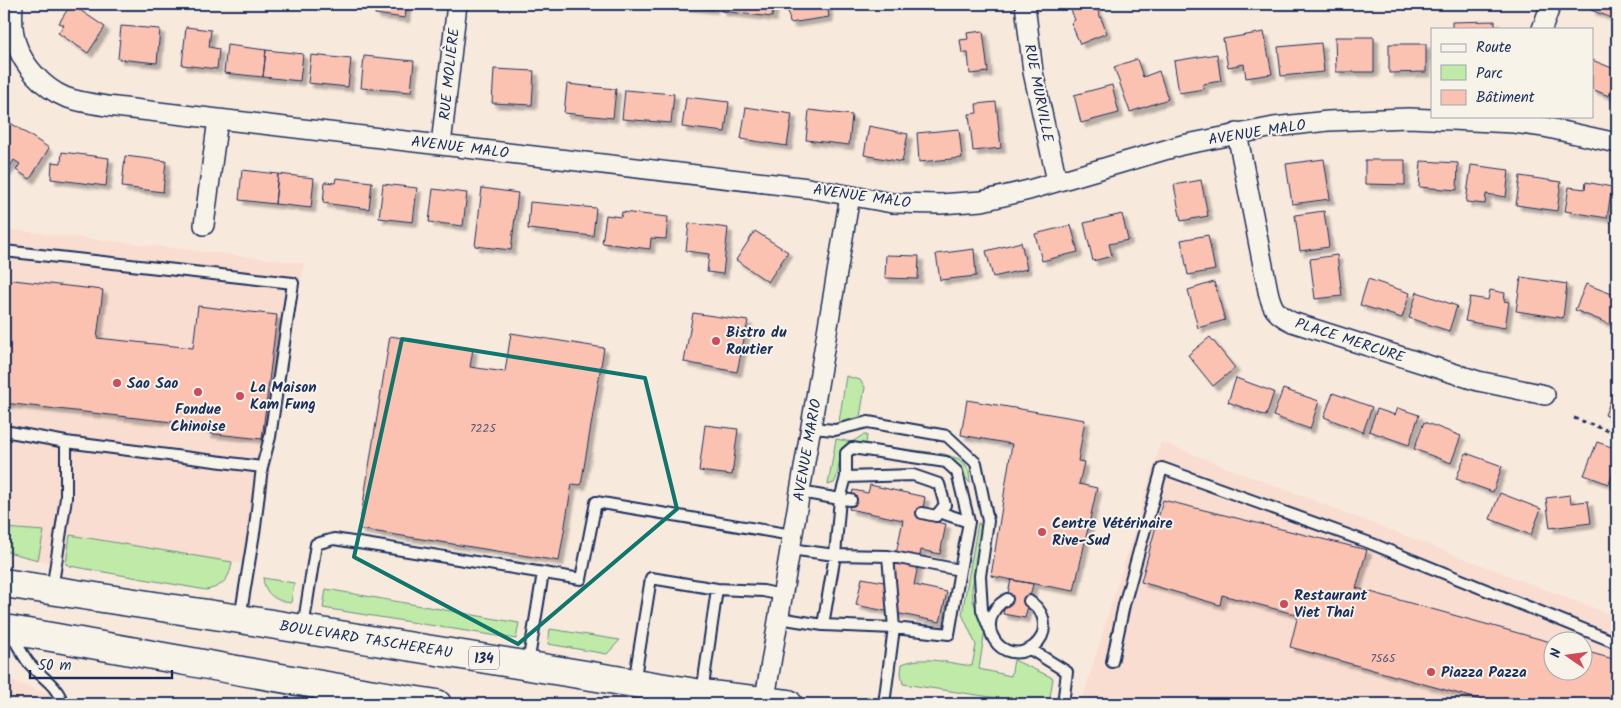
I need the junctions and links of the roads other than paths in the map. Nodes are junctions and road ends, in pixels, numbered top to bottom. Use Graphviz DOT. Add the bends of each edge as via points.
graph roads {
  1 [pos="13,4"];
  2 [pos="457,4"];
  3 [pos="1025,4"];
  4 [pos="1551,4"];
  5 [pos="1542,28"];
  6 [pos="218,119"];
  7 [pos="1514,120"];
  8 [pos="1237,133"];
  9 [pos="1617,143"];
  10 [pos="441,145"];
  11 [pos="1057,181"];
  12 [pos="850,196"];
  13 [pos="204,225"];
  14 [pos="4,251"];
  15 [pos="1545,395"];
  16 [pos="811,428"];
  17 [pos="4,431"];
  18 [pos="66,442"];
  19 [pos="262,467"];
  20 [pos="846,477"];
  21 [pos="800,492"];
  22 [pos="840,499"];
  23 [pos="851,500"];
  24 [pos="939,512"];
  25 [pos="922,513"];
  26 [pos="970,522"];
  27 [pos="791,542"];
  28 [pos="835,555"];
  29 [pos="888,556"];
  30 [pos="960,570"];
  31 [pos="543,573"];
  32 [pos="4,583"];
  33 [pos="717,589"];
  34 [pos="52,591"];
  35 [pos="782,595"];
  36 [pos="1007,599"];
  37 [pos="1028,600"];
  38 [pos="779,618"];
  39 [pos="240,619"];
  40 [pos="823,625"];
  41 [pos="894,628"];
  42 [pos="989,628"];
  43 [pos="6,629"];
  44 [pos="303,629"];
  45 [pos="1617,643"];
  46 [pos="1030,649"];
  47 [pos="1112,662"];
  48 [pos="528,665"];
  49 [pos="634,683"];
  50 [pos="338,689"];
  51 [pos="702,694"];
  52 [pos="772,703"];
  53 [pos="63,704"];
  54 [pos="316,704"];
  55 [pos="438,704"];
  56 [pos="884,704"];
  57 [pos="1063,704"];
  1 -- 6 [label="street, AVENUE MALO" via="13,30 23,58 41,81 63,96 107,106"];
  2 -- 10 [label="street, RUE MOLIÈRE"];
  3 -- 11 [label="street, RUE MURVILLE" via="1033,72"];
  4 -- 5 [label="street"];
  6 -- 10 [label="street, AVENUE MALO"];
  6 -- 13 [label="street"];
  7 -- 8 [label="street, AVENUE MALO" via="1381,118 1328,121"];
  7 -- 9 [label="street, AVENUE MALO"];
  8 -- 11 [label="street, AVENUE MALO" via="1158,151"];
  8 -- 15 [label="street, PLACE MERCURE" via="1270,303 1276,312 1292,322 1478,381"];
  10 -- 12 [label="street, AVENUE MALO" via="808,188"];
  11 -- 12 [label="street, AVENUE MALO" via="1004,196 960,203 892,203"];
  12 -- 16 [label="street, AVENUE MARIO"];
  14 -- 19 [label="lane" via="293,283 270,437"];
  16 -- 21 [label="street, AVENUE MARIO"];
  16 -- 42 [label="lane" via="835,430 868,422 947,436 976,463 988,521 980,576 982,610"];
  17 -- 18 [label="lane"];
  18 -- 19 [label="lane"];
  18 -- 34 [label="lane" via="66,498"];
  19 -- 39 [label="lane"];
  20 -- 22 [label="lane"];
  20 -- 24 [label="lane" via="913,475 939,484 945,505"];
  20 -- 26 [label="lane" via="846,454 852,448 946,462 957,472"];
  21 -- 22 [label="lane"];
  21 -- 27 [label="street, AVENUE MARIO"];
  22 -- 23 [label="lane"];
  22 -- 28 [label="lane"];
  24 -- 25 [label="lane" via="936,516"];
  24 -- 26 [label="lane"];
  26 -- 30 [label="lane"];
  27 -- 28 [label="lane"];
  27 -- 31 [label="lane" via="596,502 581,579"];
  27 -- 35 [label="street, AVENUE MARIO"];
  28 -- 29 [label="lane"];
  28 -- 40 [label="lane"];
  29 -- 30 [label="lane"];
  29 -- 41 [label="lane"];
  30 -- 41 [label="lane" via="949,634"];
  31 -- 44 [label="lane" via="334,538 316,544"];
  31 -- 48 [label="lane"];
  32 -- 34 [label="main road, BOULEVARD TASCHEREAU / 134"];
  33 -- 35 [label="lane"];
  33 -- 49 [label="lane" via="651,578"];
  33 -- 51 [label="lane"];
  34 -- 39 [label="main road, BOULEVARD TASCHEREAU / 134"];
  35 -- 38 [label="street, AVENUE MARIO"];
  36 -- 42 [label="lane" via="994,610"];
  37 -- 46 [label="lane" via="1041,613 1044,625 1040,640"];
  38 -- 40 [label="lane"];
  38 -- 52 [label="street, AVENUE MARIO"];
  39 -- 44 [label="main road, BOULEVARD TASCHEREAU / 134"];
  40 -- 41 [label="lane"];
  41 -- 56 [label="lane"];
  42 -- 46 [label="lane" via="1003,653"];
  43 -- 50 [label="main road"];
  43 -- 53 [label="lane" via="29,662 56,689"];
  44 -- 48 [label="main road, BOULEVARD TASCHEREAU / 134"];
  45 -- 47 [label="lane" via="1370,543 1162,468 1124,605"];
  46 -- 57 [label="lane" via="1067,672"];
  48 -- 49 [label="main road, BOULEVARD TASCHEREAU / 134"];
  49 -- 51 [label="main road, BOULEVARD TASCHEREAU / 134"];
  50 -- 54 [label="lane"];
  50 -- 55 [label="main road"];
  51 -- 52 [label="main road, BOULEVARD TASCHEREAU / 134"];
}
